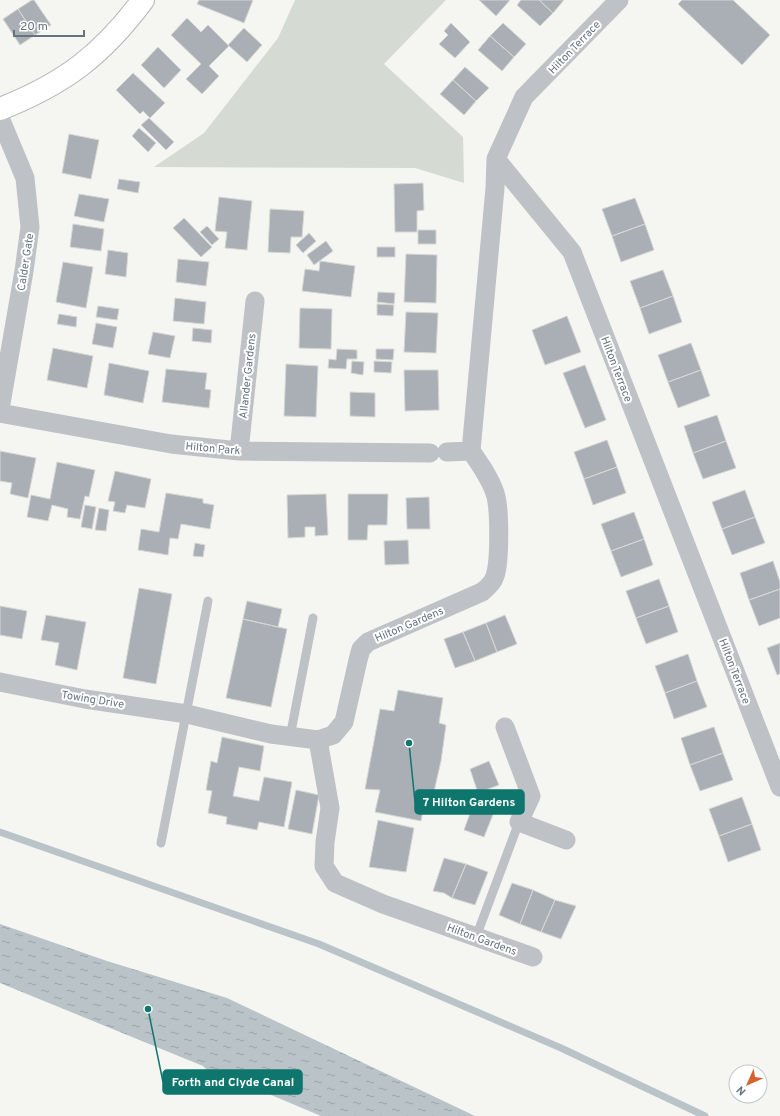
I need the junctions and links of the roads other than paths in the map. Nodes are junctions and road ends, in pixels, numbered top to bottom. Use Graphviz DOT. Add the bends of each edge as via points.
graph roads {
  1 [pos="143,0"];
  2 [pos="619,0"];
  3 [pos="0,109"];
  4 [pos="0,118"];
  5 [pos="496,159"];
  6 [pos="255,301"];
  7 [pos="0,409"];
  8 [pos="0,413"];
  9 [pos="471,450"];
  10 [pos="239,451"];
  11 [pos="208,602"];
  12 [pos="313,618"];
  13 [pos="0,682"];
  14 [pos="187,714"];
  15 [pos="504,727"];
  16 [pos="290,737"];
  17 [pos="318,740"];
  18 [pos="780,787"];
  19 [pos="519,822"];
  20 [pos="566,840"];
  21 [pos="161,843"];
  22 [pos="476,937"];
  23 [pos="533,956"];
  1 -- 3 [label="street" via="103,47 79,67 54,85"];
  2 -- 5 [label="street, Hilton Terrace" via="524,98"];
  4 -- 7 [label="street, Calder Gate" via="25,178 30,227"];
  5 -- 9 [label="street"];
  5 -- 18 [label="street, Hilton Terrace" via="572,252"];
  6 -- 10 [label="street, Allander Gardens"];
  8 -- 10 [label="street, Hilton Park" via="171,444"];
  9 -- 10 [label="street, Hilton Park" via="438,453"];
  9 -- 17 [label="street, Hilton Gardens" via="495,492 498,504 498,554 495,577 482,592 368,642 361,649 344,722 333,735"];
  11 -- 14 [label="lane"];
  12 -- 16 [label="lane"];
  13 -- 14 [label="street, Towing Drive" via="85,699"];
  14 -- 16 [label="street, Towing Drive"];
  14 -- 21 [label="lane"];
  15 -- 19 [label="street" via="531,796"];
  16 -- 17 [label="street, Towing Drive"];
  17 -- 22 [label="street, Hilton Gardens" via="330,808 324,866 335,883 383,904"];
  19 -- 20 [label="street"];
  19 -- 22 [label="lane"];
  22 -- 23 [label="street, Hilton Gardens"];
}
